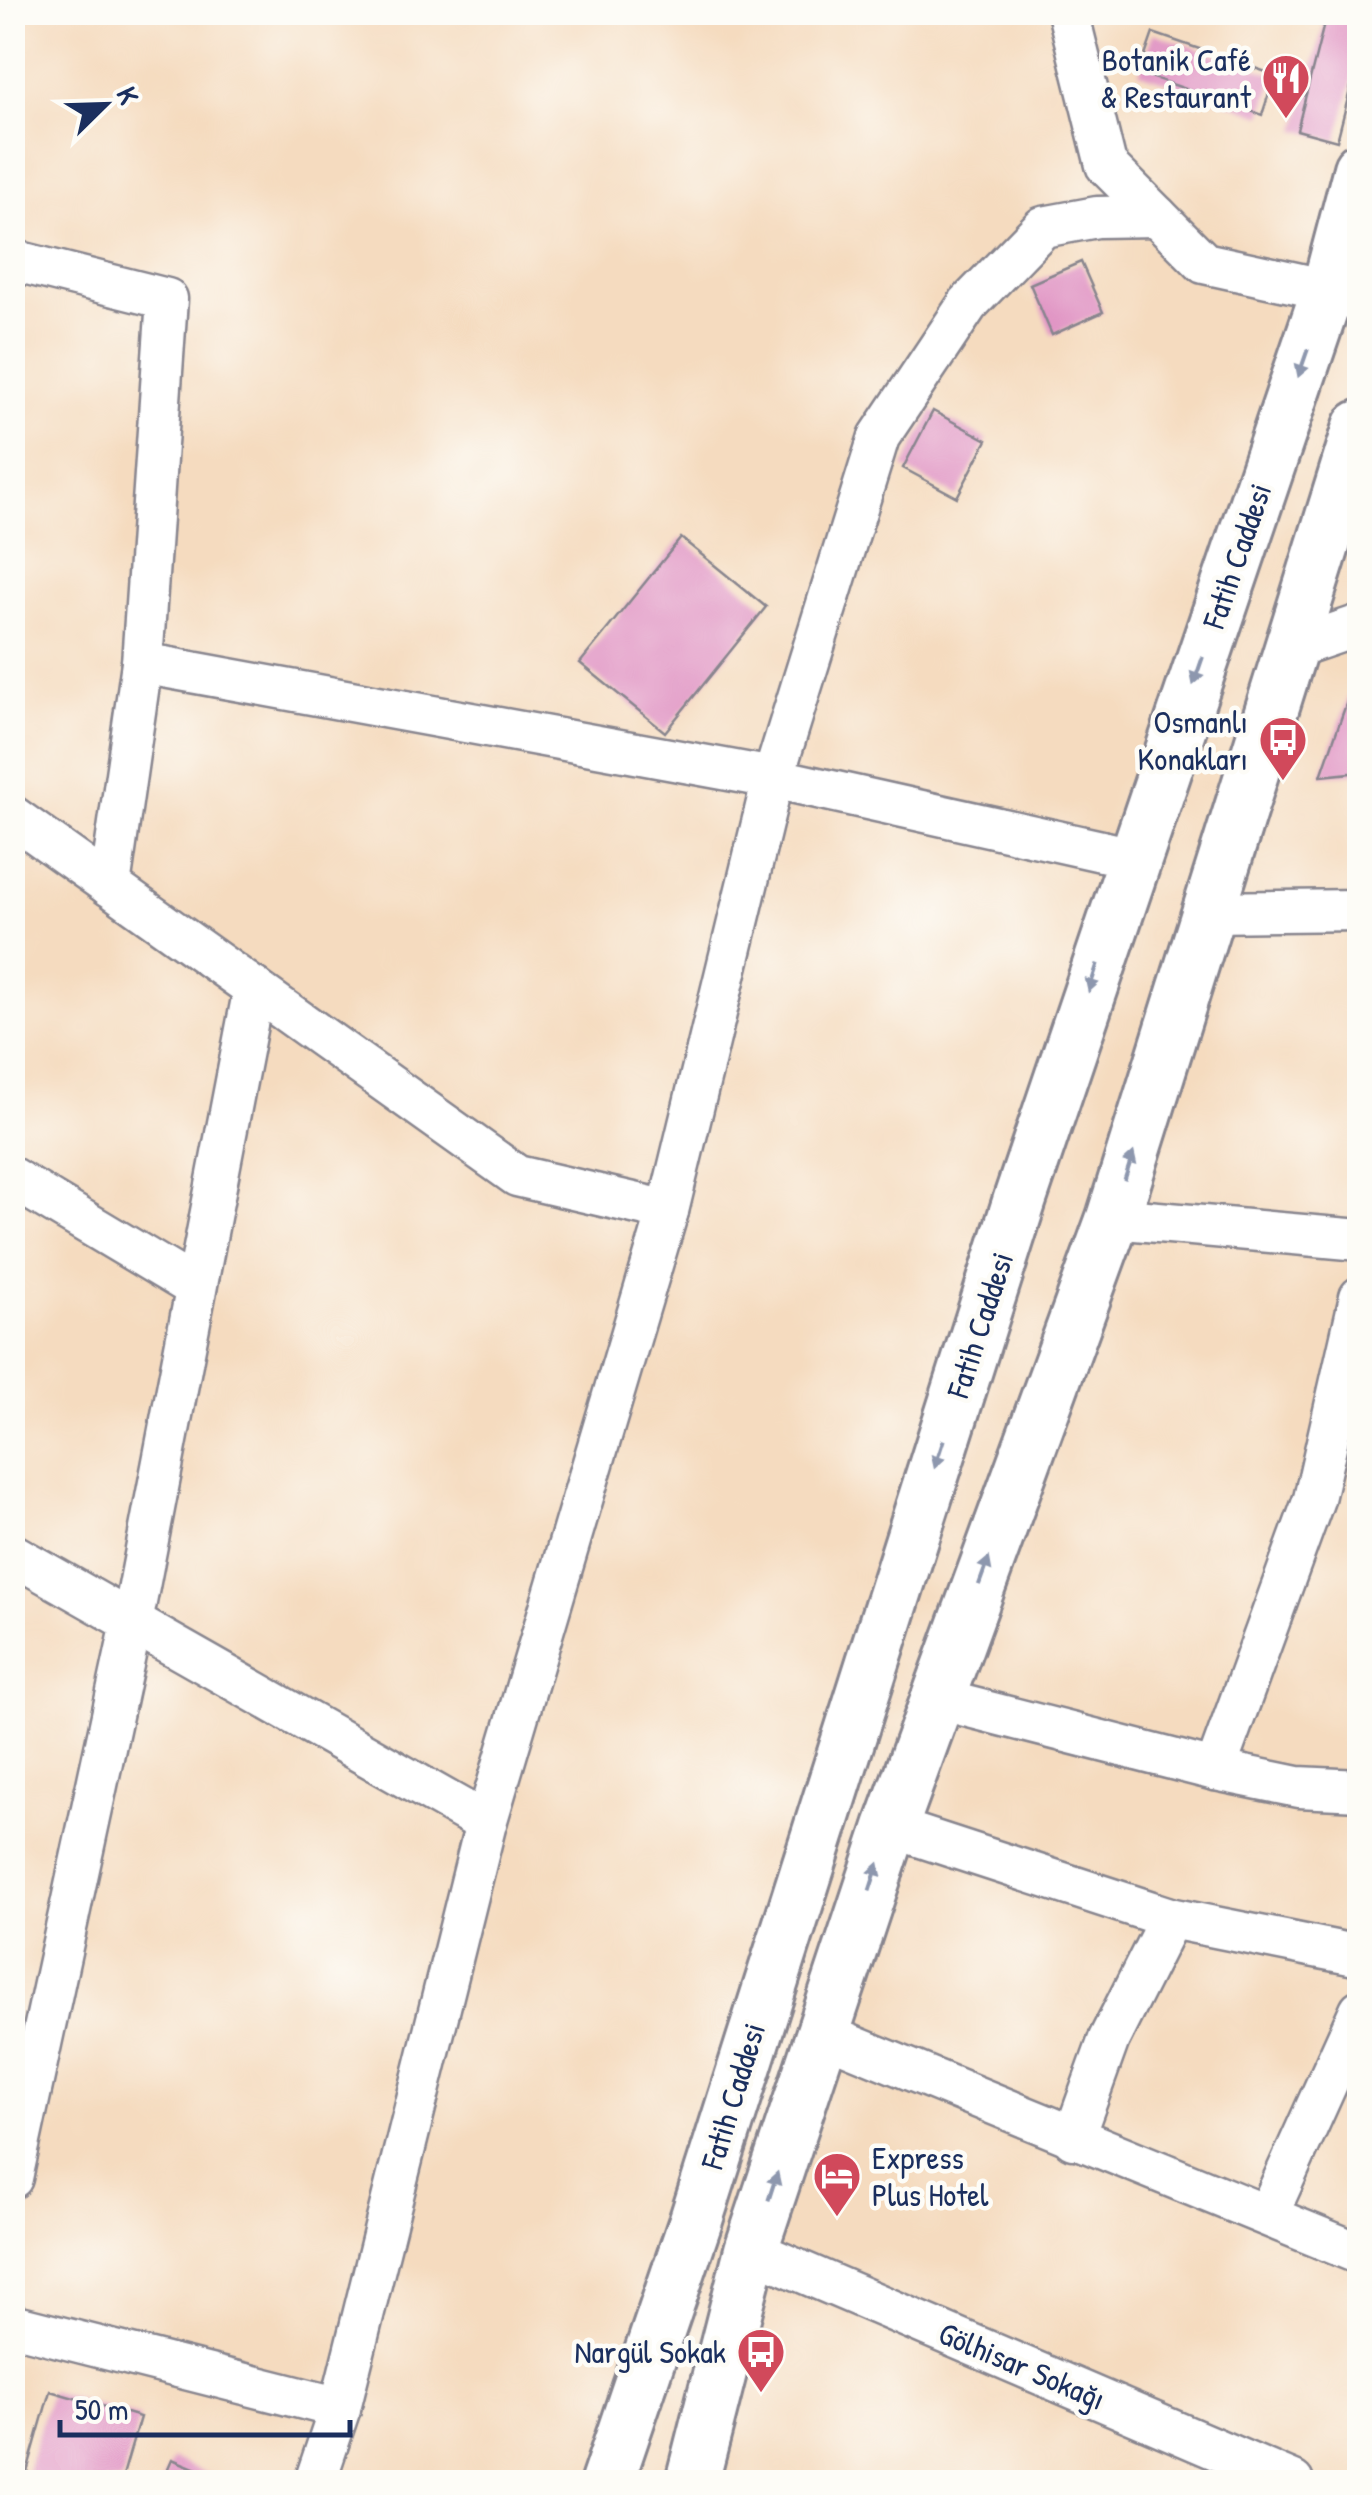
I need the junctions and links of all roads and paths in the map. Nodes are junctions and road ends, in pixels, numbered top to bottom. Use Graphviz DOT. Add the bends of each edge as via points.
graph roads {
  1 [pos="1068,12"];
  2 [pos="1360,169"];
  3 [pos="1157,216"];
  4 [pos="12,260"];
  5 [pos="1328,290"];
  6 [pos="1360,427"];
  7 [pos="1360,625"];
  8 [pos="1287,650"];
  9 [pos="142,663"];
  10 [pos="773,778"];
  11 [pos="12,816"];
  12 [pos="1133,858"];
  13 [pos="110,886"];
  14 [pos="1360,910"];
  15 [pos="1209,912"];
  16 [pos="254,988"];
  17 [pos="12,1178"];
  18 [pos="668,1212"];
  19 [pos="1113,1218"];
  20 [pos="1360,1240"];
  21 [pos="196,1288"];
  22 [pos="1360,1297"];
  23 [pos="12,1554"];
  24 [pos="132,1622"];
  25 [pos="938,1699"];
  26 [pos="1216,1770"];
  27 [pos="1360,1790"];
  28 [pos="486,1824"];
  29 [pos="890,1827"];
  30 [pos="1170,1918"];
  31 [pos="1360,1956"];
  32 [pos="1360,2010"];
  33 [pos="823,2034"];
  34 [pos="1073,2139"];
  35 [pos="12,2178"];
  36 [pos="1268,2214"];
  37 [pos="751,2250"];
  38 [pos="1360,2254"];
  39 [pos="12,2325"];
  40 [pos="340,2408"];
  41 [pos="316,2482"];
  42 [pos="607,2482"];
  43 [pos="692,2482"];
  44 [pos="1293,2482"];
  1 -- 3 [label="street" via="1106,165"];
  2 -- 5 [label="main road, Fatih Caddesi"];
  3 -- 5 [label="street" via="1204,262"];
  3 -- 10 [label="street" via="1043,226 968,304 879,437"];
  4 -- 9 [label="street" via="167,299"];
  5 -- 12 [label="main road, Fatih Caddesi, one-way"];
  6 -- 8 [label="main road, Fatih Caddesi"];
  7 -- 8 [label="street"];
  8 -- 15 [label="main road, Fatih Caddesi"];
  9 -- 10 [label="street"];
  9 -- 13 [label="street"];
  10 -- 12 [label="street"];
  10 -- 18 [label="street"];
  11 -- 13 [label="street"];
  12 -- 42 [label="main road, Fatih Caddesi, one-way"];
  13 -- 16 [label="street"];
  14 -- 15 [label="street"];
  19 -- 15 [label="main road, Fatih Caddesi, one-way"];
  16 -- 18 [label="street" via="517,1176"];
  16 -- 21 [label="street"];
  17 -- 21 [label="street"];
  18 -- 28 [label="street"];
  19 -- 20 [label="street"];
  25 -- 19 [label="main road, Fatih Caddesi, one-way"];
  21 -- 24 [label="street"];
  22 -- 26 [label="street" via="1314,1500"];
  23 -- 24 [label="street"];
  24 -- 28 [label="street"];
  24 -- 35 [label="street"];
  25 -- 26 [label="street"];
  25 -- 29 [label="main road, Fatih Caddesi"];
  26 -- 27 [label="street" via="1298,1787"];
  28 -- 40 [label="street"];
  29 -- 30 [label="street"];
  33 -- 29 [label="main road, Fatih Caddesi, one-way"];
  30 -- 31 [label="street"];
  30 -- 34 [label="street" via="1110,2039"];
  32 -- 36 [label="street"];
  33 -- 34 [label="street"];
  37 -- 33 [label="main road, Fatih Caddesi, one-way"];
  34 -- 36 [label="street"];
  36 -- 38 [label="street"];
  37 -- 43 [label="main road, Fatih Caddesi"];
  37 -- 44 [label="street, Gölhisar Sokağı"];
  39 -- 40 [label="street"];
  40 -- 41 [label="street"];
}
